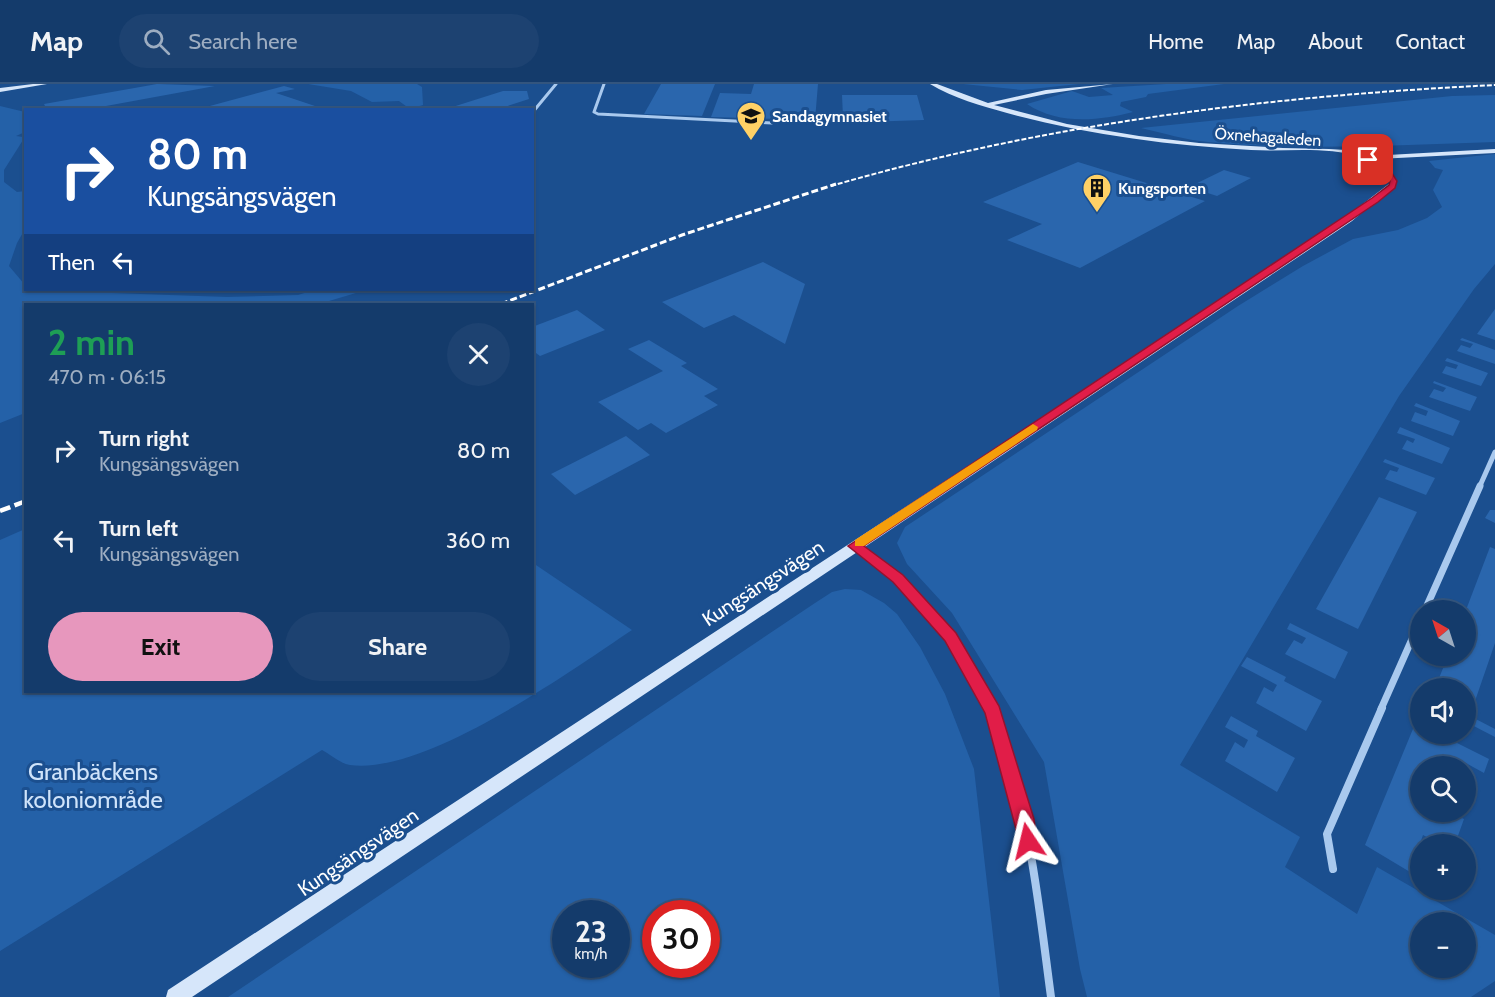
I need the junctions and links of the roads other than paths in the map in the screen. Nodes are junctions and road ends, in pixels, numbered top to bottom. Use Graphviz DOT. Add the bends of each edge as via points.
graph roads {
  1 [pos="41,84"];
  2 [pos="556,84"];
  3 [pos="604,84"];
  4 [pos="933,84"];
  5 [pos="948,84"];
  6 [pos="1110,84"];
  7 [pos="0,90"];
  8 [pos="999,102"];
  9 [pos="986,106"];
  10 [pos="534,110"];
  11 [pos="772,123"];
  12 [pos="1063,123"];
  13 [pos="1200,145"];
  14 [pos="1495,149"];
  15 [pos="1400,151"];
  16 [pos="1346,152"];
  17 [pos="1314,155"];
  18 [pos="1412,156"];
  19 [pos="1370,158"];
  20 [pos="1372,167"];
  21 [pos="1390,174"];
  22 [pos="1495,452"];
  23 [pos="855,546"];
  24 [pos="1429,600"];
  25 [pos="1410,644"];
  26 [pos="1333,869"];
  27 [pos="175,997"];
  28 [pos="1051,997"];
  1 -- 7 [label="street"];
  2 -- 10 [label="street"];
  3 -- 11 [label="street" via="594,111 598,114"];
  4 -- 9 [label="street, Öxnehagaleden"];
  5 -- 8 [label="street, Öxnehagaleden"];
  6 -- 8 [label="street"];
  8 -- 9 [label="street"];
  8 -- 12 [label="street, Öxnehagaleden"];
  9 -- 12 [label="street, Öxnehagaleden"];
  12 -- 13 [label="street, Öxnehagaleden"];
  13 -- 16 [label="street, Öxnehagaleden"];
  13 -- 17 [label="street, Öxnehagaleden"];
  14 -- 15 [label="street, Öxnehagaleden"];
  14 -- 18 [label="street, Öxnehagaleden"];
  15 -- 16 [label="street, Öxnehagaleden"];
  15 -- 19 [label="street, Öxnehagaleden"];
  16 -- 19 [label="street, Öxnehagaleden"];
  17 -- 19 [label="street, Öxnehagaleden"];
  17 -- 20 [label="street"];
  18 -- 19 [label="street, Öxnehagaleden"];
  18 -- 21 [label="street, Kungsängsvägen" via="1398,162"];
  19 -- 20 [label="street"];
  19 -- 21 [label="street"];
  20 -- 21 [label="street"];
  21 -- 23 [label="street, Kungsängsvägen" via="1393,186 1349,219"];
  22 -- 24 [label="street"];
  23 -- 27 [label="street, Kungsängsvägen"];
  23 -- 28 [label="street" via="898,578 951,637 993,711 1025,819"];
  25 -- 26 [label="street" via="1327,834"];
}
